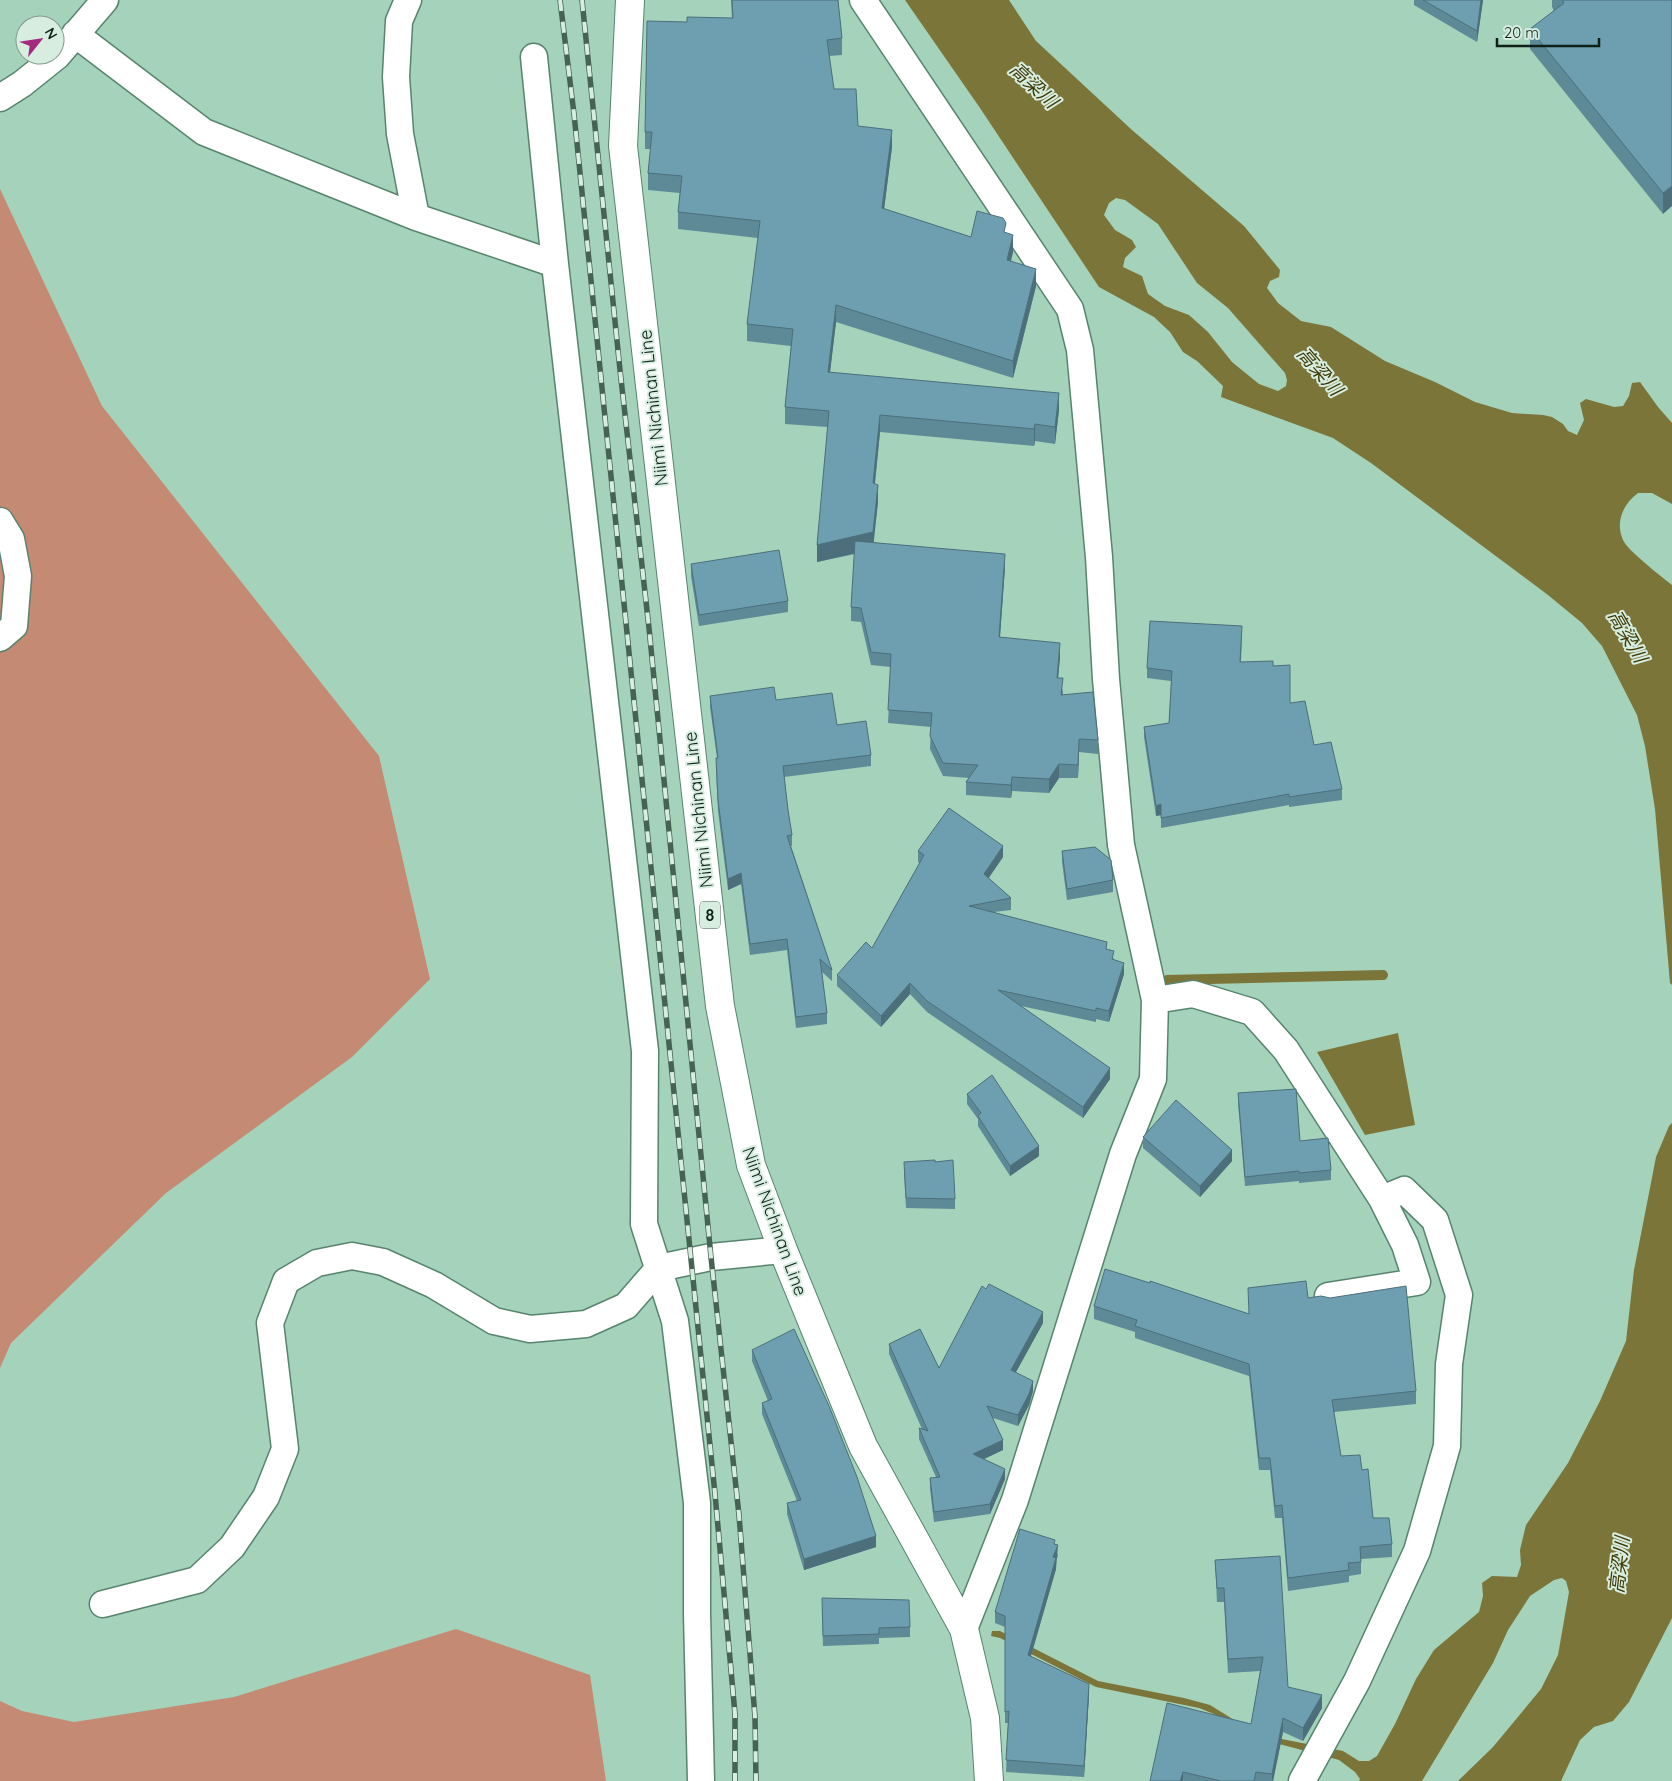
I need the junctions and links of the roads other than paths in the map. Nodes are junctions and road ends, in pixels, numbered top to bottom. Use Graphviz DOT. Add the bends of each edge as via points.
graph roads {
  1 [pos="105,0"];
  2 [pos="408,0"];
  3 [pos="630,0"];
  4 [pos="863,0"];
  5 [pos="76,34"];
  6 [pos="534,57"];
  7 [pos="0,98"];
  8 [pos="416,217"];
  9 [pos="555,264"];
  10 [pos="0,521"];
  11 [pos="0,638"];
  12 [pos="1155,1000"];
  13 [pos="1382,1198"];
  14 [pos="783,1250"];
  15 [pos="659,1268"];
  16 [pos="1328,1296"];
  17 [pos="104,1604"];
  18 [pos="964,1629"];
  19 [pos="701,1781"];
  20 [pos="989,1781"];
  21 [pos="1302,1781"];
  1 -- 5 [label="street"];
  2 -- 8 [label="street" via="399,21 396,77 400,134"];
  3 -- 14 [label="main road, Niimi Nichinan Line / 8" via="623,146 720,1006 751,1165"];
  4 -- 12 [label="street" via="1070,309 1080,350 1120,845"];
  5 -- 7 [label="street" via="57,56"];
  5 -- 8 [label="street" via="204,132"];
  6 -- 9 [label="street"];
  8 -- 9 [label="street"];
  9 -- 15 [label="street" via="645,1051 644,1224"];
  10 -- 11 [label="street" via="11,539 18,576 14,626"];
  12 -- 13 [label="street" via="1193,994 1252,1012 1286,1050"];
  12 -- 18 [label="street" via="1153,1079 1123,1154 1015,1500"];
  13 -- 16 [label="street" via="1405,1245 1417,1282"];
  13 -- 21 [label="street" via="1404,1190 1435,1220 1459,1295 1449,1364 1447,1446 1417,1551 1357,1681"];
  14 -- 15 [label="street" via="711,1257"];
  14 -- 18 [label="main road, Niimi Nichinan Line / 8" via="863,1446"];
  15 -- 17 [label="street" via="626,1306 586,1324 530,1329 494,1322 434,1285 383,1262 352,1256 317,1263 286,1281 270,1322 285,1449 266,1497 232,1546 197,1580"];
  15 -- 19 [label="street" via="675,1321 697,1503"];
  18 -- 20 [label="main road, Niimi Nichinan Line / 8" via="985,1718"];
}
